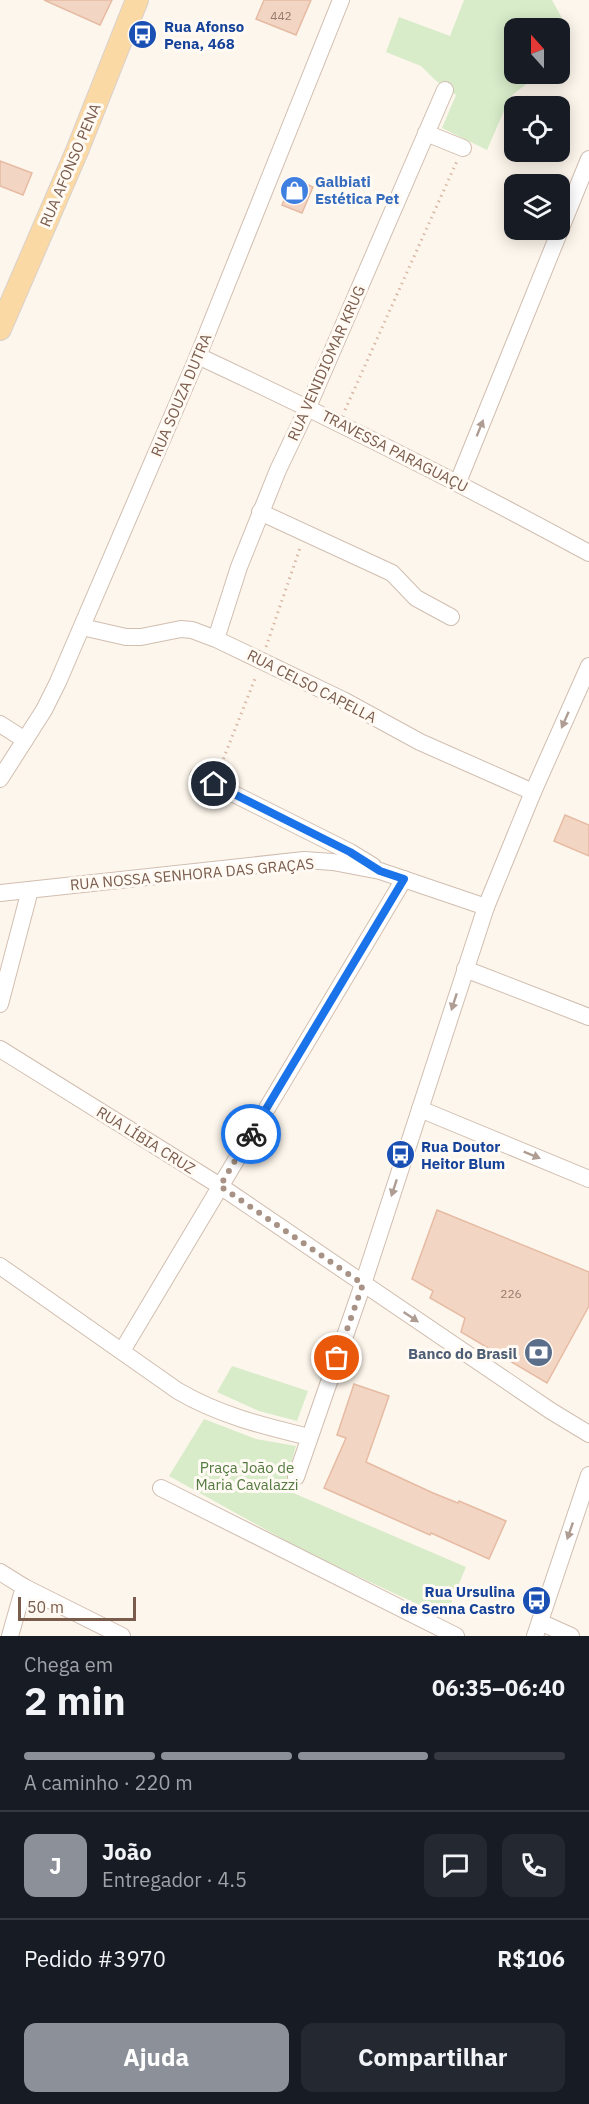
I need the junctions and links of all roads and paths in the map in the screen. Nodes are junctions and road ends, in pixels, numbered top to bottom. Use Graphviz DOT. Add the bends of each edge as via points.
graph roads {
  1 [pos="137,0"];
  2 [pos="341,0"];
  3 [pos="445,90"];
  4 [pos="426,133"];
  5 [pos="463,148"];
  6 [pos="589,159"];
  7 [pos="0,329"];
  8 [pos="198,356"];
  9 [pos="308,407"];
  10 [pos="340,422"];
  11 [pos="458,482"];
  12 [pos="260,512"];
  13 [pos="305,532"];
  14 [pos="589,553"];
  15 [pos="451,617"];
  16 [pos="82,627"];
  17 [pos="216,639"];
  18 [pos="262,660"];
  19 [pos="589,666"];
  20 [pos="255,679"];
  21 [pos="0,724"];
  22 [pos="25,740"];
  23 [pos="198,776"];
  24 [pos="0,779"];
  25 [pos="214,784"];
  26 [pos="533,792"];
  27 [pos="380,871"];
  28 [pos="404,879"];
  29 [pos="30,890"];
  30 [pos="0,893"];
  31 [pos="486,907"];
  32 [pos="465,969"];
  33 [pos="0,1004"];
  34 [pos="589,1017"];
  35 [pos="0,1048"];
  36 [pos="420,1109"];
  37 [pos="589,1179"];
  38 [pos="220,1186"];
  39 [pos="0,1266"];
  40 [pos="363,1284"];
  41 [pos="122,1351"];
  42 [pos="589,1434"];
  43 [pos="309,1437"];
  44 [pos="589,1475"];
  45 [pos="296,1477"];
  46 [pos="161,1488"];
  47 [pos="0,1572"];
  48 [pos="24,1587"];
  49 [pos="537,1629"];
  50 [pos="10,1636"];
  51 [pos="122,1636"];
  52 [pos="456,1636"];
  53 [pos="571,1636"];
  1 -- 7 [label="main road, RUA AFONSO PENA"];
  2 -- 8 [label="street, RUA SOUZA DUTRA"];
  3 -- 4 [label="street, RUA VENIDIOMAR KRUG"];
  4 -- 5 [label="street"];
  4 -- 9 [label="street, RUA VENIDIOMAR KRUG"];
  5 -- 10 [label="path"];
  11 -- 6 [label="street, one-way"];
  8 -- 9 [label="street, TRAVESSA PARAGUAÇU"];
  8 -- 16 [label="street, RUA SOUZA DUTRA"];
  9 -- 10 [label="street, TRAVESSA PARAGUAÇU"];
  9 -- 12 [label="street, RUA VENIDIOMAR KRUG"];
  10 -- 11 [label="street, TRAVESSA PARAGUAÇU"];
  11 -- 14 [label="street, TRAVESSA PARAGUAÇU"];
  12 -- 13 [label="street"];
  12 -- 17 [label="street, RUA VENIDIOMAR KRUG"];
  13 -- 15 [label="street" via="392,573 416,598"];
  13 -- 18 [label="path"];
  16 -- 17 [label="street, RUA CELSO CAPELLA" via="126,637 181,629"];
  16 -- 22 [label="street, RUA SOUZA DUTRA" via="58,682"];
  17 -- 18 [label="street, RUA CELSO CAPELLA"];
  18 -- 26 [label="street, RUA CELSO CAPELLA" via="420,742"];
  19 -- 26 [label="street, one-way"];
  20 -- 25 [label="path"];
  21 -- 22 [label="street"];
  22 -- 24 [label="street, RUA SOUZA DUTRA"];
  23 -- 25 [label="street"];
  25 -- 27 [label="street"];
  26 -- 31 [label="street"];
  27 -- 28 [label="street, RUA NOSSA SENHORA DAS GRAÇAS"];
  27 -- 29 [label="street, RUA NOSSA SENHORA DAS GRAÇAS" via="304,860"];
  28 -- 31 [label="street, RUA NOSSA SENHORA DAS GRAÇAS"];
  28 -- 38 [label="street"];
  29 -- 30 [label="street, RUA NOSSA SENHORA DAS GRAÇAS"];
  29 -- 33 [label="street"];
  31 -- 32 [label="street"];
  32 -- 34 [label="street"];
  32 -- 36 [label="street, one-way"];
  35 -- 38 [label="street, RUA LÍBIA CRUZ"];
  36 -- 37 [label="street, one-way"];
  36 -- 40 [label="street, one-way"];
  38 -- 40 [label="street, RUA LÍBIA CRUZ"];
  38 -- 41 [label="street"];
  39 -- 41 [label="street"];
  40 -- 42 [label="street, RUA LÍBIA CRUZ, one-way"];
  40 -- 43 [label="street"];
  41 -- 43 [label="street" via="204,1406 239,1420"];
  43 -- 45 [label="street"];
  44 -- 49 [label="street, one-way"];
  46 -- 52 [label="street"];
  47 -- 48 [label="street"];
  48 -- 50 [label="street"];
  48 -- 51 [label="street"];
  49 -- 53 [label="street"];
}
